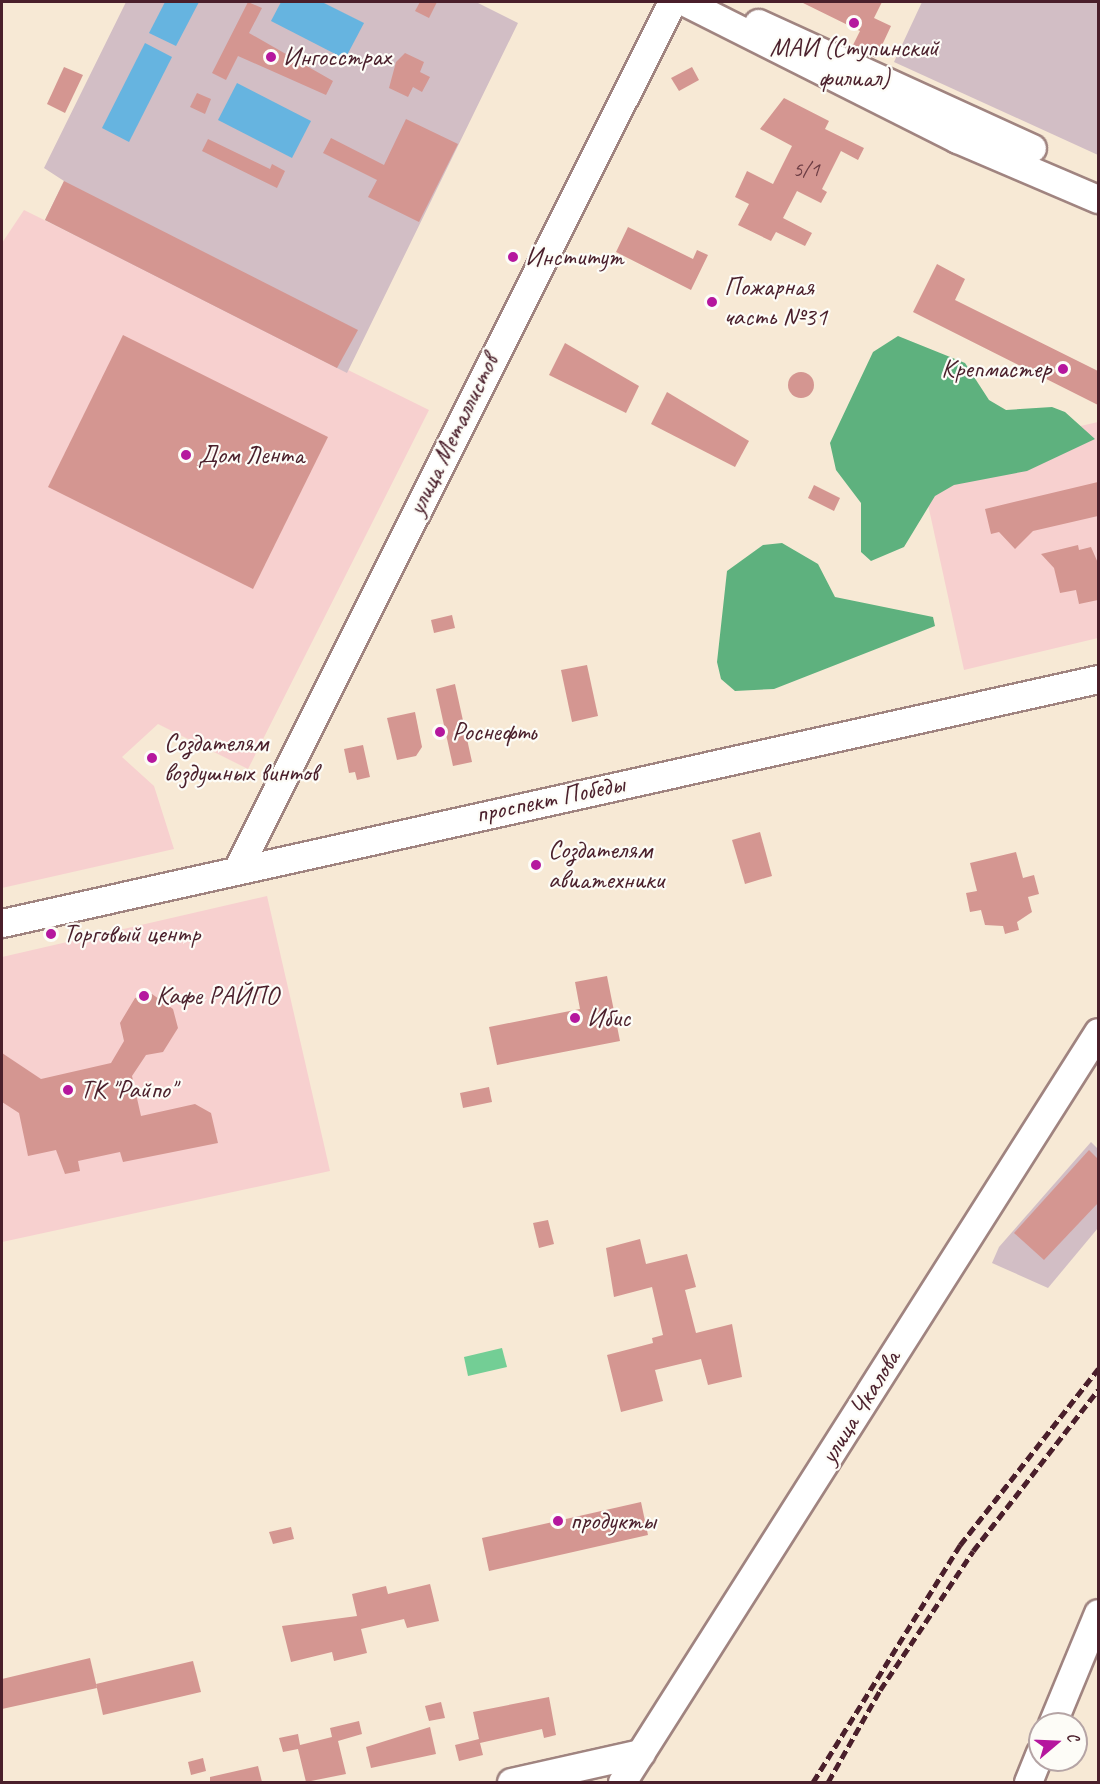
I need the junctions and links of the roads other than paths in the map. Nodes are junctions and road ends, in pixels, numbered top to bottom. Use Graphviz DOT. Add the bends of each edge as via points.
graph roads {
  1 [pos="672,2"];
  2 [pos="685,2"];
  3 [pos="693,2"];
  4 [pos="957,139"];
  5 [pos="1098,178"];
  6 [pos="1098,199"];
  7 [pos="1098,217"];
  8 [pos="1098,679"];
  9 [pos="237,870"];
  10 [pos="2,923"];
  11 [pos="1098,1032"];
  12 [pos="1098,1612"];
  13 [pos="1057,1712"];
  14 [pos="640,1753"];
  15 [pos="511,1782"];
  16 [pos="622,1782"];
  1 -- 9 [label="main road, улица Металлистов"];
  2 -- 4 [label="main road"];
  3 -- 5 [label="main road" via="807,43"];
  4 -- 6 [label="main road"];
  4 -- 7 [label="main road"];
  8 -- 9 [label="main road, проспект Победы"];
  9 -- 10 [label="main road, проспект Победы"];
  11 -- 14 [label="main road, улица Чкалова"];
  12 -- 13 [label="main road"];
  14 -- 15 [label="main road"];
  14 -- 16 [label="main road, улица Чкалова"];
}
